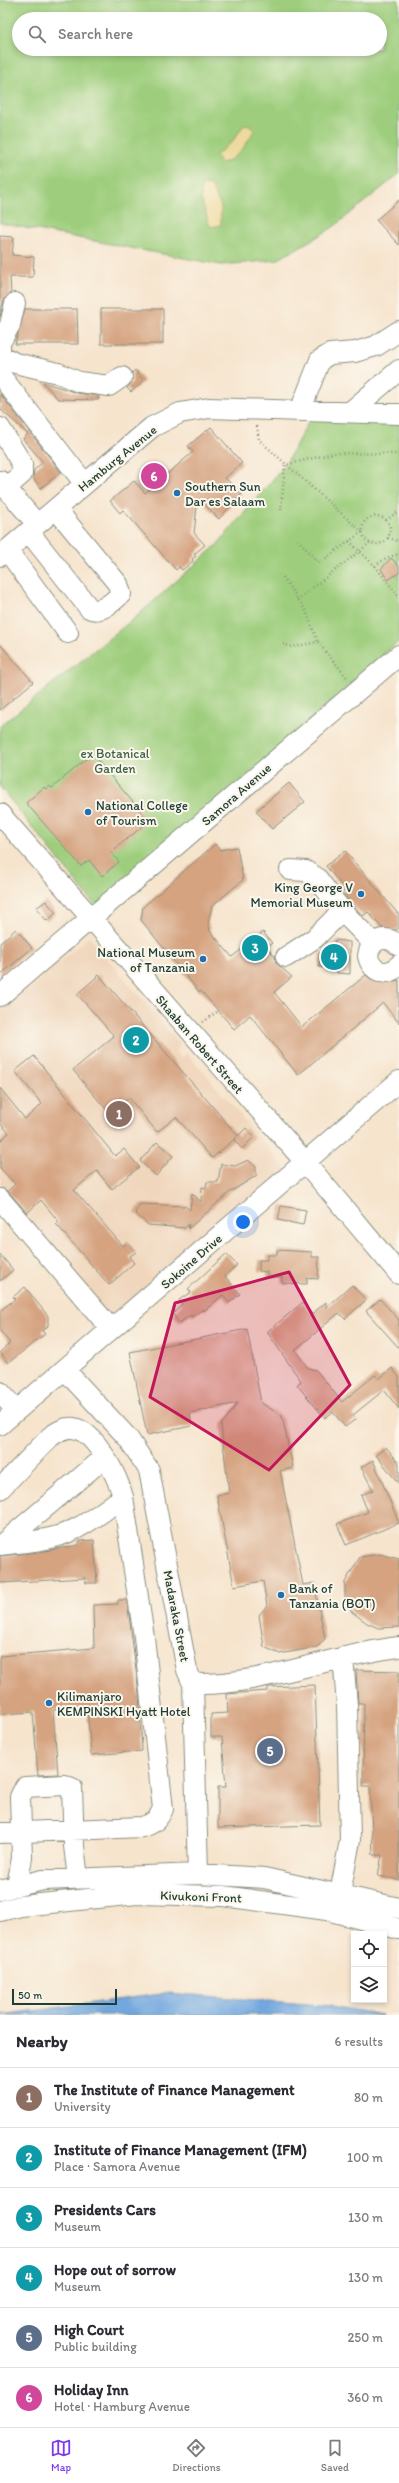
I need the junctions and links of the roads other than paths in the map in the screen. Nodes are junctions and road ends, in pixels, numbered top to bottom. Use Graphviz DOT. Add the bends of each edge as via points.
graph roads {
  1 [pos="15,303"];
  2 [pos="399,331"];
  3 [pos="0,355"];
  4 [pos="399,370"];
  5 [pos="122,377"];
  6 [pos="300,411"];
  7 [pos="350,412"];
  8 [pos="399,414"];
  9 [pos="0,428"];
  10 [pos="3,484"];
  11 [pos="85,484"];
  12 [pos="56,509"];
  13 [pos="33,528"];
  14 [pos="4,553"];
  15 [pos="68,633"];
  16 [pos="399,655"];
  17 [pos="0,814"];
  18 [pos="290,870"];
  19 [pos="342,910"];
  20 [pos="90,918"];
  21 [pos="373,944"];
  22 [pos="399,946"];
  23 [pos="286,957"];
  24 [pos="399,965"];
  25 [pos="0,996"];
  26 [pos="399,1081"];
  27 [pos="306,1163"];
  28 [pos="0,1199"];
  29 [pos="399,1274"];
  30 [pos="111,1329"];
  31 [pos="65,1370"];
  32 [pos="0,1392"];
  33 [pos="16,1410"];
  34 [pos="0,1424"];
  35 [pos="105,1457"];
  36 [pos="0,1489"];
  37 [pos="123,1498"];
  38 [pos="1,1545"];
  39 [pos="399,1647"];
  40 [pos="343,1657"];
  41 [pos="193,1684"];
  42 [pos="73,1828"];
  43 [pos="20,1831"];
  44 [pos="0,1833"];
  45 [pos="198,1874"];
  46 [pos="78,1878"];
  47 [pos="8,1887"];
  48 [pos="340,1894"];
  49 [pos="0,1900"];
  50 [pos="399,1908"];
  51 [pos="0,1911"];
  52 [pos="399,1919"];
  53 [pos="399,1929"];
  1 -- 3 [label="street"];
  2 -- 6 [label="street" via="376,346 355,352 330,354 320,360"];
  3 -- 5 [label="street" via="15,363 79,382 109,386"];
  3 -- 11 [label="street"];
  4 -- 7 [label="street"];
  6 -- 7 [label="street, Hamburg Avenue"];
  6 -- 11 [label="street, Hamburg Avenue" via="209,408 180,413 152,428"];
  7 -- 8 [label="street, Hamburg Avenue"];
  9 -- 10 [label="street" via="22,464 22,474"];
  10 -- 13 [label="street"];
  11 -- 12 [label="street, Hamburg Avenue"];
  12 -- 13 [label="street, Hamburg Avenue"];
  12 -- 13 [label="street" via="118,584 121,594 118,597 101,609 89,608"];
  13 -- 14 [label="street, Hamburg Avenue"];
  14 -- 15 [label="street"];
  16 -- 20 [label="street, Samora Avenue"];
  17 -- 20 [label="street, Shaaban Robert Street"];
  18 -- 19 [label="street" via="312,874"];
  19 -- 21 [label="street"];
  19 -- 23 [label="street" via="315,938"];
  20 -- 25 [label="street, Samora Avenue"];
  20 -- 27 [label="street, Shaaban Robert Street"];
  21 -- 22 [label="street" via="385,939"];
  21 -- 24 [label="street" via="368,956 369,962 377,971 388,972"];
  26 -- 27 [label="street, Sokoine Drive"];
  27 -- 29 [label="street, Shaaban Robert Street"];
  27 -- 30 [label="street, Sokoine Drive"];
  28 -- 30 [label="street"];
  30 -- 31 [label="street, Sokoine Drive"];
  31 -- 33 [label="street, Sokoine Drive"];
  31 -- 41 [label="street, Madaraka Street" via="128,1438 149,1470 187,1670"];
  32 -- 33 [label="street"];
  33 -- 34 [label="street, Sokoine Drive"];
  35 -- 36 [label="street" via="82,1431 72,1428 60,1430"];
  35 -- 37 [label="street" via="116,1475"];
  35 -- 38 [label="street"];
  37 -- 38 [label="street" via="69,1532"];
  37 -- 42 [label="street" via="145,1644 163,1809 160,1817 152,1824 142,1827"];
  39 -- 40 [label="street"];
  40 -- 41 [label="street" via="237,1681"];
  40 -- 48 [label="street" via="347,1705 350,1840"];
  41 -- 45 [label="street, Madaraka Street"];
  42 -- 43 [label="street"];
  42 -- 43 [label="street" via="72,1788 64,1785 25,1787 21,1791"];
  42 -- 46 [label="street"];
  43 -- 44 [label="street"];
  43 -- 47 [label="street" via="22,1858"];
  45 -- 46 [label="street, Kivukoni Front"];
  45 -- 48 [label="street, Kivukoni Front" via="264,1878"];
  46 -- 47 [label="street, Kivukoni Front" via="43,1880"];
  48 -- 50 [label="street, Kivukoni Front"];
  49 -- 52 [label="street, Kivukoni Front" via="67,1890 168,1884 268,1892"];
  51 -- 53 [label="street, Kivukoni Front" via="21,1906 137,1894 223,1896 327,1910"];
}
